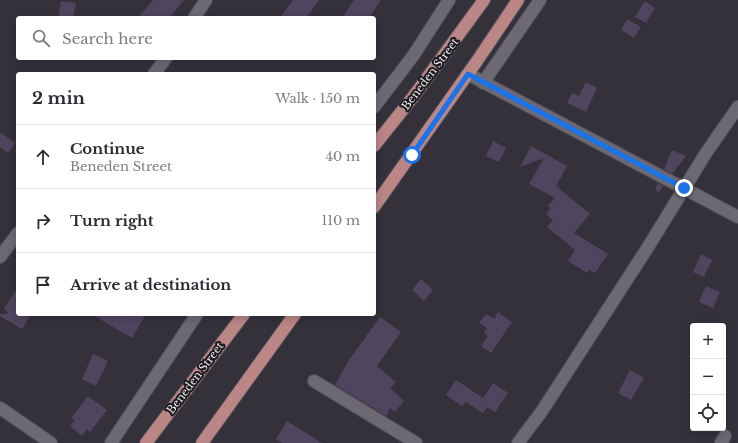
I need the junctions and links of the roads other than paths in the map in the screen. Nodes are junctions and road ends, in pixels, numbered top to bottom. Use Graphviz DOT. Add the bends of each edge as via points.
graph roads {
  1 [pos="206,0"];
  2 [pos="449,0"];
  3 [pos="484,0"];
  4 [pos="518,0"];
  5 [pos="540,0"];
  6 [pos="195,16"];
  7 [pos="164,60"];
  8 [pos="156,72"];
  9 [pos="468,74"];
  10 [pos="483,83"];
  11 [pos="376,104"];
  12 [pos="738,107"];
  13 [pos="376,143"];
  14 [pos="684,188"];
  15 [pos="376,204"];
  16 [pos="738,217"];
  17 [pos="16,236"];
  18 [pos="0,257"];
  19 [pos="196,316"];
  20 [pos="242,316"];
  21 [pos="294,316"];
  22 [pos="314,381"];
  23 [pos="0,408"];
  24 [pos="51,443"];
  25 [pos="111,443"];
  26 [pos="146,443"];
  27 [pos="202,443"];
  28 [pos="416,443"];
  29 [pos="518,443"];
  1 -- 6 [label="street"];
  2 -- 11 [label="street" via="413,56"];
  3 -- 13 [label="main road, Beneden Street"];
  4 -- 9 [label="main road"];
  5 -- 10 [label="street"];
  7 -- 8 [label="street"];
  9 -- 10 [label="street"];
  9 -- 15 [label="main road"];
  10 -- 14 [label="street"];
  12 -- 14 [label="street"];
  14 -- 16 [label="street"];
  14 -- 29 [label="street" via="542,411"];
  17 -- 18 [label="street"];
  19 -- 25 [label="street"];
  20 -- 26 [label="main road, Beneden Street"];
  21 -- 27 [label="main road"];
  22 -- 28 [label="street"];
  23 -- 24 [label="street"];
}
